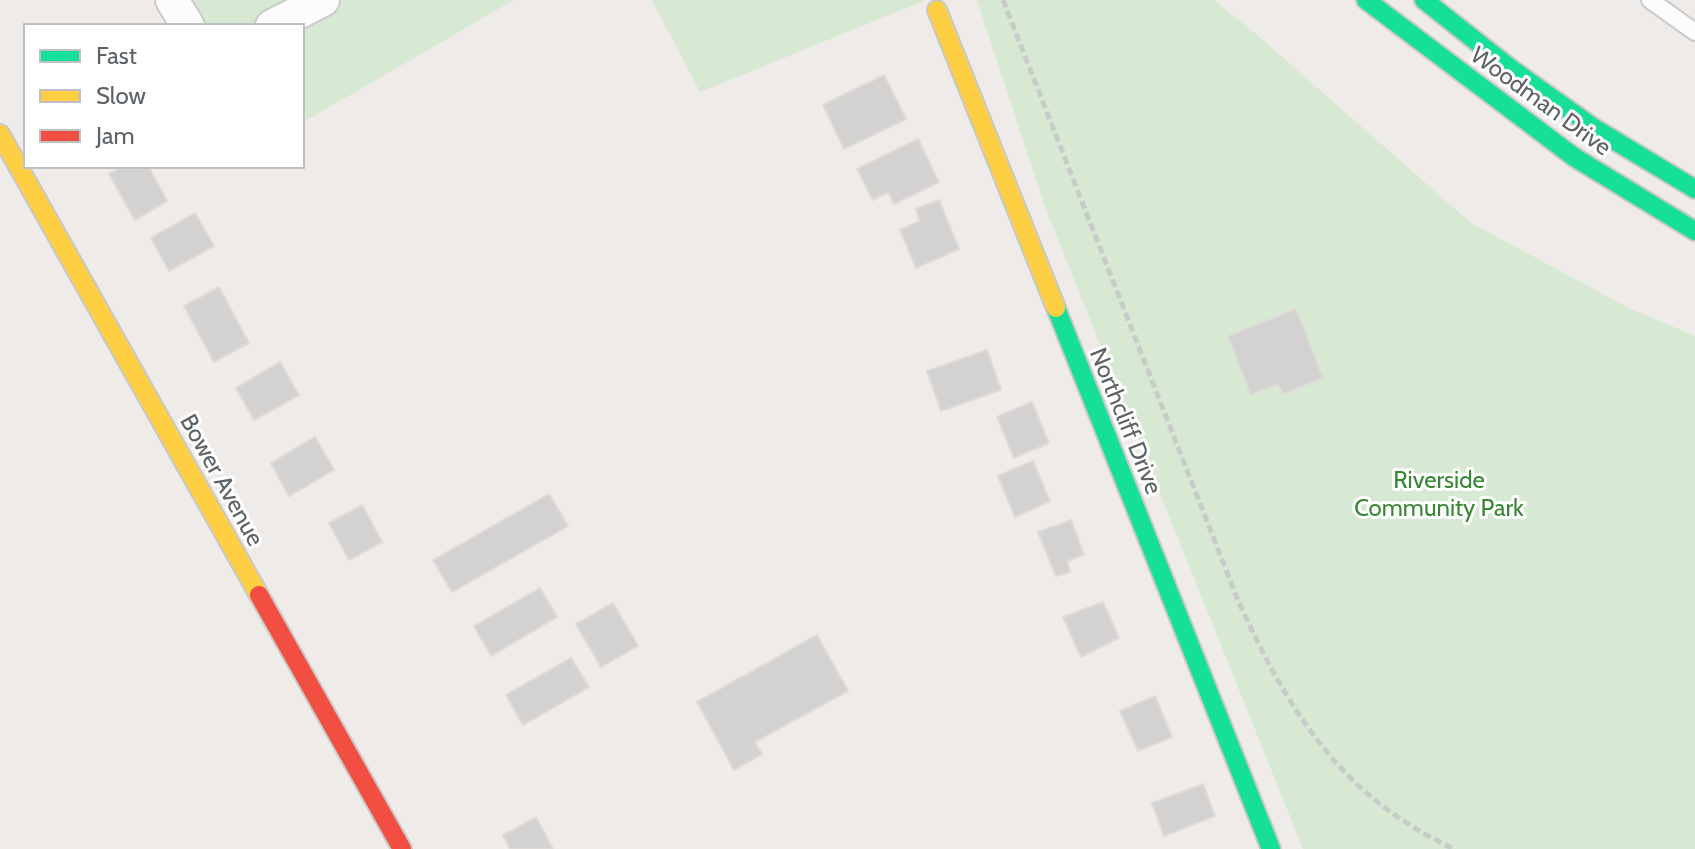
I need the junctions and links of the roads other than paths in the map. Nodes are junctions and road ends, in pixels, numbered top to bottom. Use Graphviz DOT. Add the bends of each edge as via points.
graph roads {
  1 [pos="172,0"];
  2 [pos="323,0"];
  3 [pos="1366,0"];
  4 [pos="1424,0"];
  5 [pos="1650,0"];
  6 [pos="937,10"];
  7 [pos="187,24"];
  8 [pos="276,24"];
  9 [pos="1695,32"];
  10 [pos="0,134"];
  11 [pos="1695,189"];
  12 [pos="1695,231"];
  13 [pos="402,849"];
  14 [pos="1271,849"];
  1 -- 7 [label="street"];
  2 -- 8 [label="street"];
  3 -- 12 [label="street, Woodman Drive" via="1574,157"];
  4 -- 11 [label="street, Woodman Drive" via="1594,128"];
  5 -- 9 [label="lane"];
  6 -- 14 [label="street, Northcliff Drive"];
  10 -- 13 [label="street, Bower Avenue"];
}
